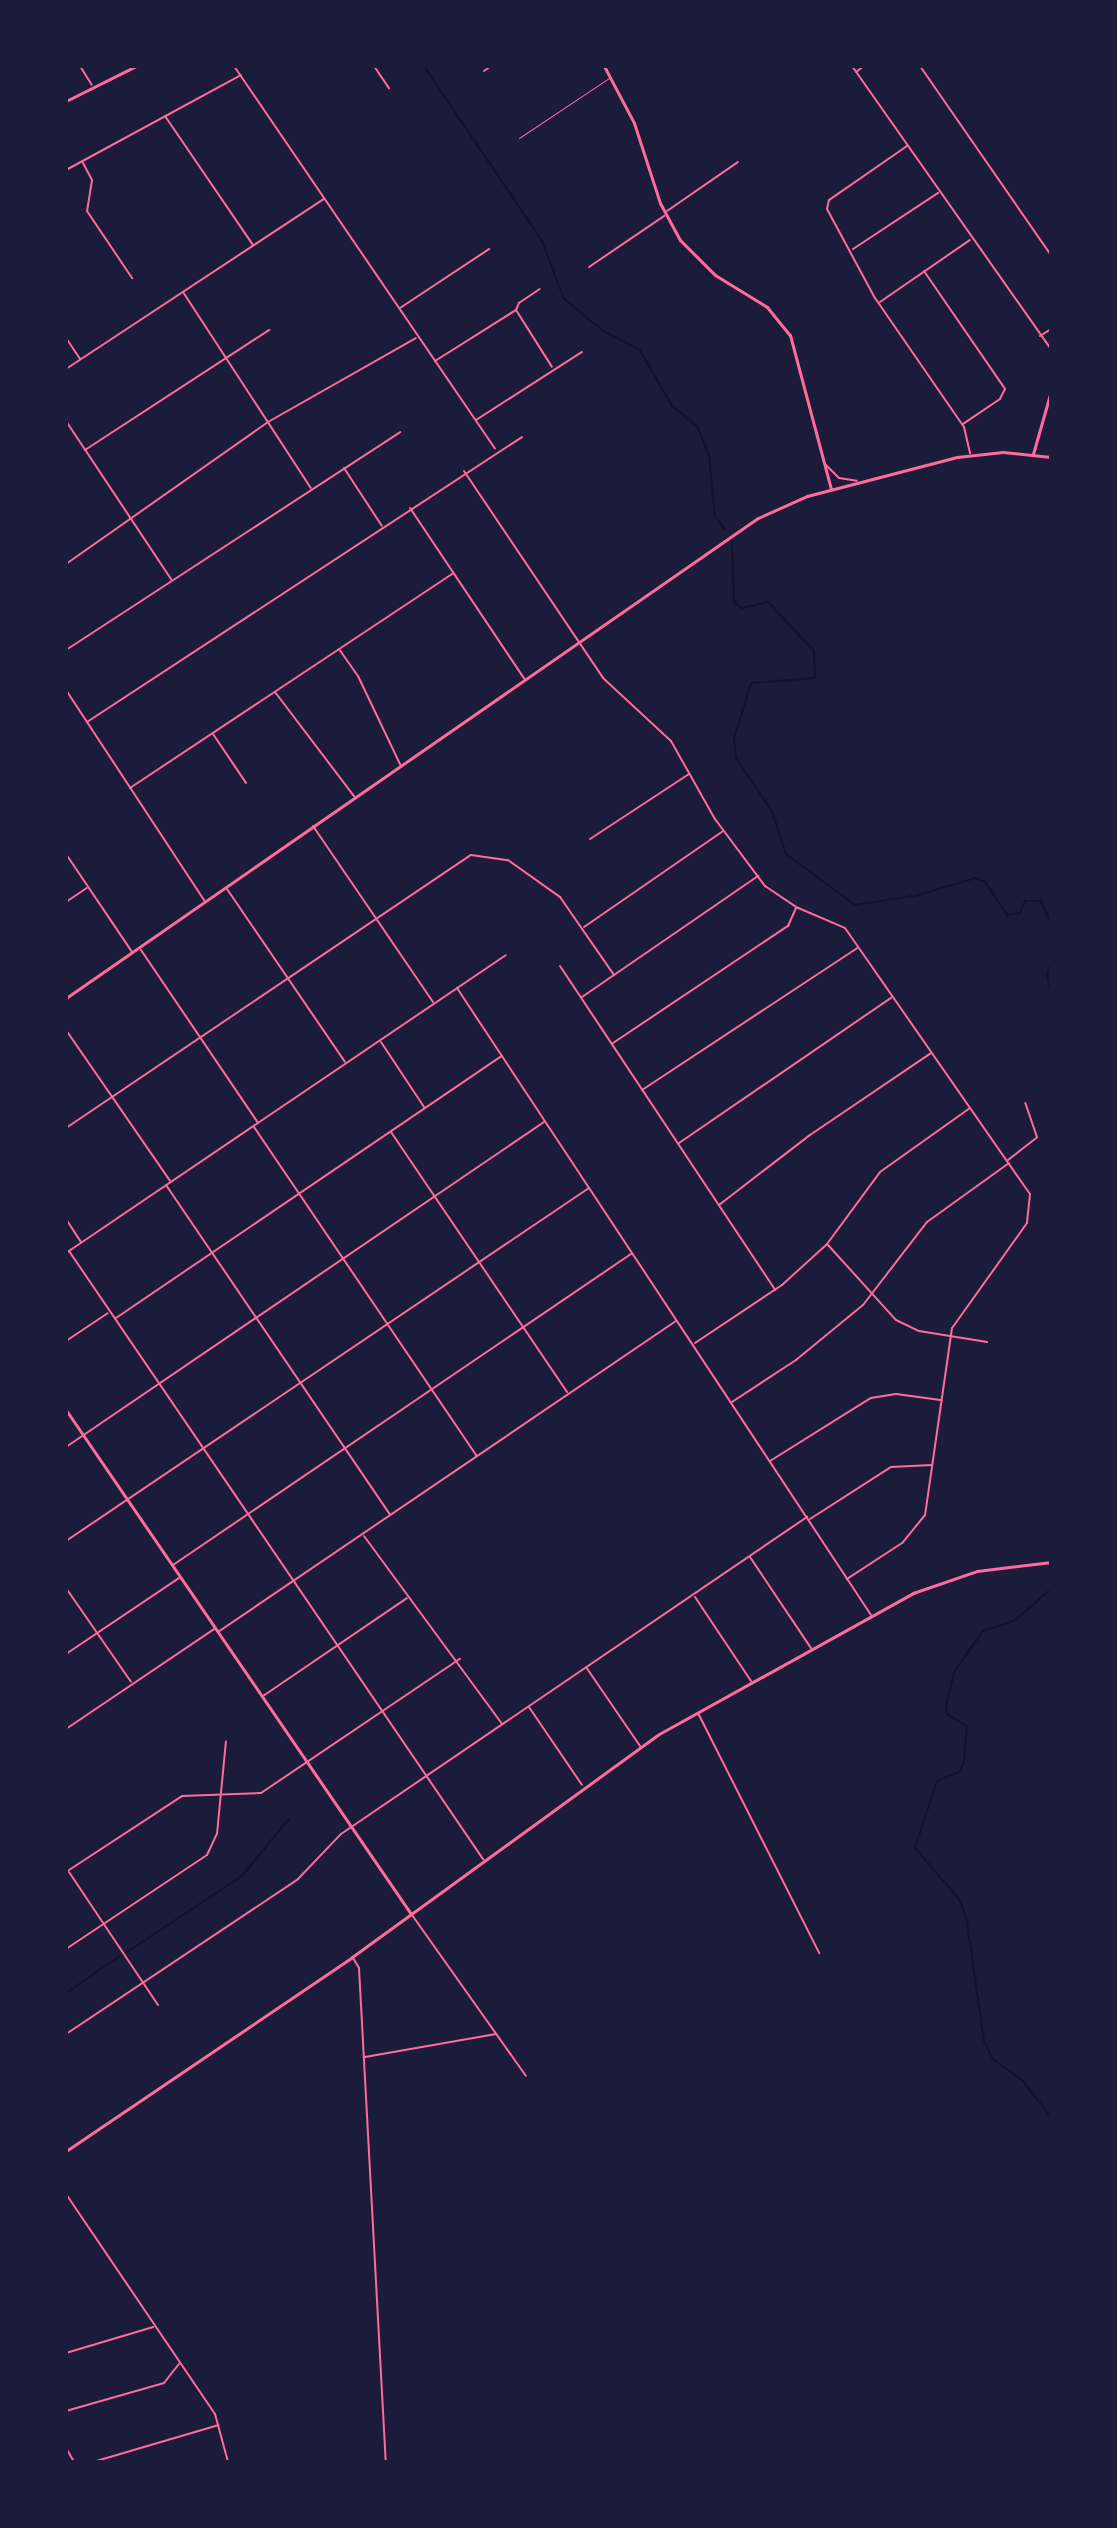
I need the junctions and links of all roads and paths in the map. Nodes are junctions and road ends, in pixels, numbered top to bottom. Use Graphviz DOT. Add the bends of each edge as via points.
graph roads {
  1 [pos="80,66"];
  2 [pos="136,66"];
  3 [pos="234,66"];
  4 [pos="374,66"];
  5 [pos="491,66"];
  6 [pos="604,66"];
  7 [pos="852,66"];
  8 [pos="864,66"];
  9 [pos="920,66"];
  10 [pos="484,71"];
  11 [pos="856,72"];
  12 [pos="241,75"];
  13 [pos="611,76"];
  14 [pos="92,85"];
  15 [pos="389,88"];
  16 [pos="66,101"];
  17 [pos="165,116"];
  18 [pos="519,138"];
  19 [pos="907,146"];
  20 [pos="83,162"];
  21 [pos="738,162"];
  22 [pos="66,170"];
  23 [pos="939,193"];
  24 [pos="325,199"];
  25 [pos="665,214"];
  26 [pos="971,239"];
  27 [pos="254,246"];
  28 [pos="489,249"];
  29 [pos="853,249"];
  30 [pos="1051,255"];
  31 [pos="589,267"];
  32 [pos="924,271"];
  33 [pos="132,278"];
  34 [pos="540,289"];
  35 [pos="183,292"];
  36 [pos="878,303"];
  37 [pos="399,308"];
  38 [pos="516,310"];
  39 [pos="1051,329"];
  40 [pos="269,330"];
  41 [pos="418,337"];
  42 [pos="1039,337"];
  43 [pos="66,338"];
  44 [pos="1051,349"];
  45 [pos="582,352"];
  46 [pos="226,358"];
  47 [pos="80,360"];
  48 [pos="435,361"];
  49 [pos="552,368"];
  50 [pos="66,369"];
  51 [pos="1051,391"];
  52 [pos="66,421"];
  53 [pos="475,421"];
  54 [pos="268,422"];
  55 [pos="962,425"];
  56 [pos="400,432"];
  57 [pos="522,437"];
  58 [pos="85,450"];
  59 [pos="496,451"];
  60 [pos="1033,454"];
  61 [pos="970,455"];
  62 [pos="1051,457"];
  63 [pos="823,462"];
  64 [pos="344,468"];
  65 [pos="464,471"];
  66 [pos="858,481"];
  67 [pos="312,489"];
  68 [pos="831,489"];
  69 [pos="410,508"];
  70 [pos="130,519"];
  71 [pos="382,527"];
  72 [pos="66,564"];
  73 [pos="453,573"];
  74 [pos="171,580"];
  75 [pos="579,642"];
  76 [pos="337,647"];
  77 [pos="66,650"];
  78 [pos="525,679"];
  79 [pos="66,690"];
  80 [pos="274,691"];
  81 [pos="87,722"];
  82 [pos="213,733"];
  83 [pos="400,764"];
  84 [pos="690,774"];
  85 [pos="246,783"];
  86 [pos="130,788"];
  87 [pos="354,796"];
  88 [pos="312,826"];
  89 [pos="724,830"];
  90 [pos="590,839"];
  91 [pos="66,854"];
  92 [pos="758,876"];
  93 [pos="88,887"];
  94 [pos="226,888"];
  95 [pos="66,902"];
  96 [pos="206,903"];
  97 [pos="796,907"];
  98 [pos="375,917"];
  99 [pos="582,928"];
  100 [pos="858,947"];
  101 [pos="140,949"];
  102 [pos="133,953"];
  103 [pos="506,955"];
  104 [pos="560,966"];
  105 [pos="614,975"];
  106 [pos="288,978"];
  107 [pos="457,988"];
  108 [pos="893,996"];
  109 [pos="581,997"];
  110 [pos="66,998"];
  111 [pos="434,1003"];
  112 [pos="66,1030"];
  113 [pos="200,1037"];
  114 [pos="380,1040"];
  115 [pos="612,1044"];
  116 [pos="932,1052"];
  117 [pos="502,1055"];
  118 [pos="346,1063"];
  119 [pos="642,1090"];
  120 [pos="112,1097"];
  121 [pos="1025,1103"];
  122 [pos="424,1108"];
  123 [pos="971,1108"];
  124 [pos="545,1121"];
  125 [pos="258,1123"];
  126 [pos="253,1126"];
  127 [pos="66,1128"];
  128 [pos="391,1131"];
  129 [pos="678,1143"];
  130 [pos="1008,1162"];
  131 [pos="171,1182"];
  132 [pos="166,1185"];
  133 [pos="589,1187"];
  134 [pos="299,1193"];
  135 [pos="434,1197"];
  136 [pos="719,1205"];
  137 [pos="66,1219"];
  138 [pos="82,1243"];
  139 [pos="827,1244"];
  140 [pos="68,1252"];
  141 [pos="632,1253"];
  142 [pos="212,1254"];
  143 [pos="343,1259"];
  144 [pos="478,1264"];
  145 [pos="775,1290"];
  146 [pos="872,1297"];
  147 [pos="110,1312"];
  148 [pos="115,1319"];
  149 [pos="256,1319"];
  150 [pos="677,1320"];
  151 [pos="388,1325"];
  152 [pos="523,1328"];
  153 [pos="950,1337"];
  154 [pos="66,1341"];
  155 [pos="987,1342"];
  156 [pos="693,1345"];
  157 [pos="159,1384"];
  158 [pos="301,1384"];
  159 [pos="432,1390"];
  160 [pos="568,1394"];
  161 [pos="942,1400"];
  162 [pos="731,1403"];
  163 [pos="66,1410"];
  164 [pos="83,1435"];
  165 [pos="66,1447"];
  166 [pos="204,1449"];
  167 [pos="345,1449"];
  168 [pos="477,1456"];
  169 [pos="770,1461"];
  170 [pos="933,1465"];
  171 [pos="128,1500"];
  172 [pos="249,1515"];
  173 [pos="390,1515"];
  174 [pos="808,1519"];
  175 [pos="363,1534"];
  176 [pos="66,1541"];
  177 [pos="750,1556"];
  178 [pos="1051,1562"];
  179 [pos="172,1566"];
  180 [pos="180,1577"];
  181 [pos="847,1579"];
  182 [pos="294,1580"];
  183 [pos="66,1588"];
  184 [pos="694,1595"];
  185 [pos="407,1598"];
  186 [pos="871,1616"];
  187 [pos="216,1630"];
  188 [pos="97,1633"];
  189 [pos="338,1644"];
  190 [pos="811,1649"];
  191 [pos="66,1654"];
  192 [pos="460,1659"];
  193 [pos="586,1667"];
  194 [pos="752,1682"];
  195 [pos="132,1684"];
  196 [pos="262,1697"];
  197 [pos="529,1707"];
  198 [pos="383,1711"];
  199 [pos="697,1712"];
  200 [pos="503,1725"];
  201 [pos="66,1729"];
  202 [pos="226,1741"];
  203 [pos="640,1746"];
  204 [pos="306,1762"];
  205 [pos="428,1776"];
  206 [pos="582,1785"];
  207 [pos="221,1794"];
  208 [pos="351,1827"];
  209 [pos="483,1859"];
  210 [pos="67,1871"];
  211 [pos="411,1914"];
  212 [pos="104,1924"];
  213 [pos="66,1949"];
  214 [pos="819,1953"];
  215 [pos="352,1957"];
  216 [pos="142,1983"];
  217 [pos="158,2005"];
  218 [pos="66,2034"];
  219 [pos="496,2034"];
  220 [pos="364,2058"];
  221 [pos="526,2076"];
  222 [pos="66,2151"];
  223 [pos="66,2194"];
  224 [pos="155,2327"];
  225 [pos="66,2353"];
  226 [pos="179,2363"];
  227 [pos="66,2411"];
  228 [pos="220,2425"];
  229 [pos="66,2448"];
  230 [pos="74,2462"];
  231 [pos="93,2462"];
  232 [pos="228,2462"];
  233 [pos="386,2462"];
  1 -- 14 [label="street"];
  2 -- 14 [label="street"];
  3 -- 12 [label="street"];
  4 -- 15 [label="street"];
  5 -- 10 [label="street"];
  6 -- 13 [label="street"];
  7 -- 11 [label="street"];
  8 -- 11 [label="street"];
  9 -- 30 [label="street"];
  11 -- 19 [label="street"];
  12 -- 17 [label="street"];
  12 -- 24 [label="street"];
  13 -- 18 [label="lane"];
  13 -- 25 [label="street" via="634,123"];
  14 -- 16 [label="street"];
  17 -- 20 [label="street"];
  17 -- 27 [label="street"];
  19 -- 23 [label="street"];
  19 -- 29 [label="street" via="829,200 828,213"];
  20 -- 22 [label="street"];
  20 -- 33 [label="street" via="92,180 87,211"];
  21 -- 25 [label="street"];
  23 -- 26 [label="street"];
  23 -- 29 [label="street"];
  24 -- 27 [label="street"];
  24 -- 37 [label="street"];
  25 -- 31 [label="street"];
  25 -- 63 [label="street" via="695,257 764,305 786,328 802,367"];
  26 -- 32 [label="street"];
  26 -- 42 [label="street"];
  27 -- 35 [label="street"];
  28 -- 37 [label="street"];
  29 -- 36 [label="street"];
  32 -- 36 [label="street"];
  32 -- 55 [label="street" via="1005,389 1000,399"];
  34 -- 38 [label="street"];
  35 -- 46 [label="street"];
  35 -- 47 [label="street"];
  36 -- 55 [label="street"];
  37 -- 41 [label="street"];
  38 -- 48 [label="street"];
  38 -- 49 [label="street" via="553,359"];
  39 -- 42 [label="street"];
  40 -- 46 [label="street"];
  41 -- 48 [label="street"];
  41 -- 54 [label="street"];
  42 -- 44 [label="street"];
  43 -- 47 [label="street"];
  45 -- 49 [label="street"];
  46 -- 54 [label="street"];
  46 -- 58 [label="street"];
  47 -- 50 [label="street"];
  48 -- 53 [label="street"];
  49 -- 53 [label="street"];
  51 -- 60 [label="street"];
  52 -- 58 [label="street"];
  53 -- 59 [label="street"];
  54 -- 67 [label="street"];
  54 -- 70 [label="street"];
  55 -- 61 [label="street"];
  56 -- 64 [label="street"];
  57 -- 59 [label="street"];
  58 -- 70 [label="street"];
  59 -- 65 [label="street"];
  60 -- 61 [label="street"];
  60 -- 62 [label="street"];
  61 -- 66 [label="street"];
  63 -- 66 [label="street" via="839,478"];
  63 -- 68 [label="street"];
  64 -- 67 [label="street"];
  64 -- 71 [label="street"];
  65 -- 69 [label="street"];
  65 -- 75 [label="street"];
  66 -- 68 [label="street"];
  67 -- 74 [label="street"];
  68 -- 75 [label="street" via="758,518"];
  69 -- 71 [label="street"];
  69 -- 73 [label="street"];
  70 -- 72 [label="street"];
  70 -- 74 [label="street"];
  71 -- 81 [label="street"];
  73 -- 76 [label="street"];
  73 -- 78 [label="street"];
  74 -- 77 [label="street"];
  75 -- 78 [label="street"];
  75 -- 84 [label="street" via="611,687 667,735"];
  76 -- 80 [label="street"];
  76 -- 83 [label="street" via="358,676"];
  78 -- 83 [label="street"];
  79 -- 81 [label="street"];
  80 -- 82 [label="street"];
  80 -- 87 [label="street"];
  81 -- 86 [label="street"];
  82 -- 85 [label="street"];
  82 -- 86 [label="street"];
  83 -- 87 [label="street"];
  84 -- 89 [label="street"];
  84 -- 90 [label="street"];
  86 -- 96 [label="street"];
  87 -- 88 [label="street"];
  88 -- 94 [label="street"];
  88 -- 98 [label="street"];
  89 -- 92 [label="street"];
  89 -- 99 [label="street"];
  91 -- 93 [label="street"];
  92 -- 97 [label="street"];
  92 -- 105 [label="street"];
  93 -- 95 [label="street"];
  93 -- 102 [label="street"];
  94 -- 96 [label="street"];
  94 -- 106 [label="street"];
  96 -- 101 [label="street"];
  97 -- 100 [label="street" via="845,928"];
  97 -- 115 [label="street" via="788,926"];
  98 -- 99 [label="street" via="462,859 490,854 555,894"];
  98 -- 106 [label="street"];
  98 -- 111 [label="street"];
  99 -- 105 [label="street"];
  100 -- 108 [label="street"];
  100 -- 119 [label="street"];
  101 -- 102 [label="street"];
  101 -- 113 [label="street"];
  102 -- 110 [label="street"];
  103 -- 107 [label="street"];
  104 -- 109 [label="street"];
  105 -- 109 [label="street"];
  106 -- 113 [label="street"];
  106 -- 118 [label="street"];
  107 -- 111 [label="street"];
  107 -- 117 [label="street"];
  108 -- 116 [label="street"];
  108 -- 129 [label="street"];
  109 -- 115 [label="street"];
  111 -- 114 [label="street"];
  112 -- 120 [label="street"];
  113 -- 120 [label="street"];
  113 -- 125 [label="street"];
  114 -- 118 [label="street"];
  114 -- 122 [label="street"];
  115 -- 119 [label="street"];
  116 -- 123 [label="street"];
  116 -- 136 [label="street"];
  117 -- 122 [label="street"];
  117 -- 124 [label="street"];
  118 -- 125 [label="street"];
  119 -- 129 [label="street"];
  120 -- 127 [label="street"];
  120 -- 131 [label="street"];
  121 -- 130 [label="street" via="1037,1137"];
  122 -- 128 [label="street"];
  123 -- 130 [label="street"];
  123 -- 139 [label="street" via="880,1172"];
  124 -- 133 [label="street"];
  124 -- 135 [label="street"];
  125 -- 126 [label="street"];
  126 -- 131 [label="street"];
  126 -- 134 [label="street"];
  128 -- 134 [label="street"];
  128 -- 135 [label="street"];
  129 -- 136 [label="street"];
  130 -- 146 [label="street" via="927,1222"];
  130 -- 153 [label="street" via="1030,1194 1031,1212 958,1315"];
  131 -- 132 [label="street"];
  132 -- 138 [label="street"];
  132 -- 142 [label="street"];
  133 -- 141 [label="street"];
  133 -- 144 [label="street"];
  134 -- 142 [label="street"];
  134 -- 143 [label="street"];
  135 -- 143 [label="street"];
  135 -- 144 [label="street"];
  136 -- 145 [label="street"];
  137 -- 138 [label="street"];
  138 -- 140 [label="street"];
  139 -- 145 [label="street"];
  139 -- 146 [label="street"];
  140 -- 147 [label="street"];
  141 -- 150 [label="street"];
  141 -- 152 [label="street"];
  142 -- 148 [label="street"];
  142 -- 149 [label="street"];
  143 -- 149 [label="street"];
  143 -- 151 [label="street"];
  144 -- 151 [label="street"];
  144 -- 152 [label="street"];
  145 -- 156 [label="street"];
  146 -- 153 [label="street" via="906,1326"];
  146 -- 162 [label="street" via="805,1354"];
  147 -- 148 [label="street"];
  147 -- 154 [label="street"];
  148 -- 157 [label="street"];
  149 -- 157 [label="street"];
  149 -- 158 [label="street"];
  150 -- 156 [label="street"];
  150 -- 160 [label="street"];
  151 -- 158 [label="street"];
  151 -- 159 [label="street"];
  152 -- 159 [label="street"];
  152 -- 160 [label="street"];
  153 -- 155 [label="street"];
  153 -- 161 [label="street"];
  156 -- 162 [label="street"];
  157 -- 164 [label="street"];
  157 -- 166 [label="street"];
  158 -- 166 [label="street"];
  158 -- 167 [label="street"];
  159 -- 167 [label="street"];
  159 -- 168 [label="street"];
  160 -- 168 [label="street"];
  161 -- 169 [label="street" via="896,1394 871,1398"];
  161 -- 170 [label="street"];
  162 -- 169 [label="street"];
  163 -- 164 [label="street"];
  164 -- 165 [label="street"];
  164 -- 171 [label="street"];
  166 -- 171 [label="street"];
  166 -- 172 [label="street"];
  167 -- 172 [label="street"];
  167 -- 173 [label="street"];
  168 -- 173 [label="street"];
  169 -- 174 [label="street"];
  170 -- 174 [label="street" via="891,1467"];
  170 -- 181 [label="street" via="922,1522 902,1543"];
  171 -- 176 [label="street"];
  171 -- 179 [label="street"];
  172 -- 179 [label="street"];
  172 -- 182 [label="street"];
  173 -- 175 [label="street"];
  174 -- 177 [label="street"];
  174 -- 181 [label="street"];
  175 -- 182 [label="street"];
  175 -- 185 [label="street"];
  177 -- 184 [label="street"];
  177 -- 190 [label="street"];
  178 -- 186 [label="street" via="961,1575"];
  179 -- 180 [label="street"];
  180 -- 187 [label="street"];
  180 -- 188 [label="street"];
  181 -- 186 [label="street"];
  182 -- 187 [label="street"];
  182 -- 189 [label="street"];
  183 -- 188 [label="street"];
  184 -- 193 [label="street"];
  184 -- 194 [label="street"];
  185 -- 189 [label="street"];
  185 -- 192 [label="street"];
  186 -- 190 [label="street"];
  187 -- 195 [label="street"];
  187 -- 196 [label="street"];
  188 -- 191 [label="street"];
  188 -- 195 [label="street"];
  189 -- 196 [label="street"];
  189 -- 198 [label="street"];
  190 -- 194 [label="street"];
  192 -- 198 [label="street"];
  192 -- 200 [label="street"];
  193 -- 197 [label="street"];
  193 -- 203 [label="street"];
  194 -- 199 [label="street"];
  195 -- 201 [label="street"];
  196 -- 204 [label="street"];
  197 -- 200 [label="street"];
  197 -- 206 [label="street"];
  198 -- 204 [label="street"];
  198 -- 205 [label="street"];
  199 -- 203 [label="street"];
  199 -- 214 [label="street"];
  200 -- 205 [label="street"];
  202 -- 207 [label="street"];
  203 -- 206 [label="street"];
  204 -- 207 [label="street" via="261,1793"];
  204 -- 208 [label="street"];
  205 -- 208 [label="street"];
  205 -- 209 [label="street"];
  206 -- 209 [label="street"];
  207 -- 210 [label="street" via="179,1797"];
  207 -- 212 [label="street" via="215,1841 207,1855"];
  208 -- 211 [label="street"];
  208 -- 216 [label="street" via="298,1879"];
  209 -- 211 [label="street"];
  210 -- 212 [label="street"];
  211 -- 215 [label="street"];
  211 -- 219 [label="street"];
  212 -- 213 [label="street"];
  212 -- 216 [label="street"];
  215 -- 220 [label="street" via="359,1968"];
  215 -- 222 [label="street"];
  216 -- 217 [label="street"];
  216 -- 218 [label="street"];
  219 -- 220 [label="street"];
  219 -- 221 [label="street"];
  220 -- 233 [label="street"];
  223 -- 224 [label="street"];
  224 -- 225 [label="street"];
  224 -- 226 [label="street"];
  226 -- 227 [label="street" via="164,2383"];
  226 -- 228 [label="street"];
  228 -- 231 [label="street"];
  228 -- 232 [label="street"];
  229 -- 230 [label="street"];
}
